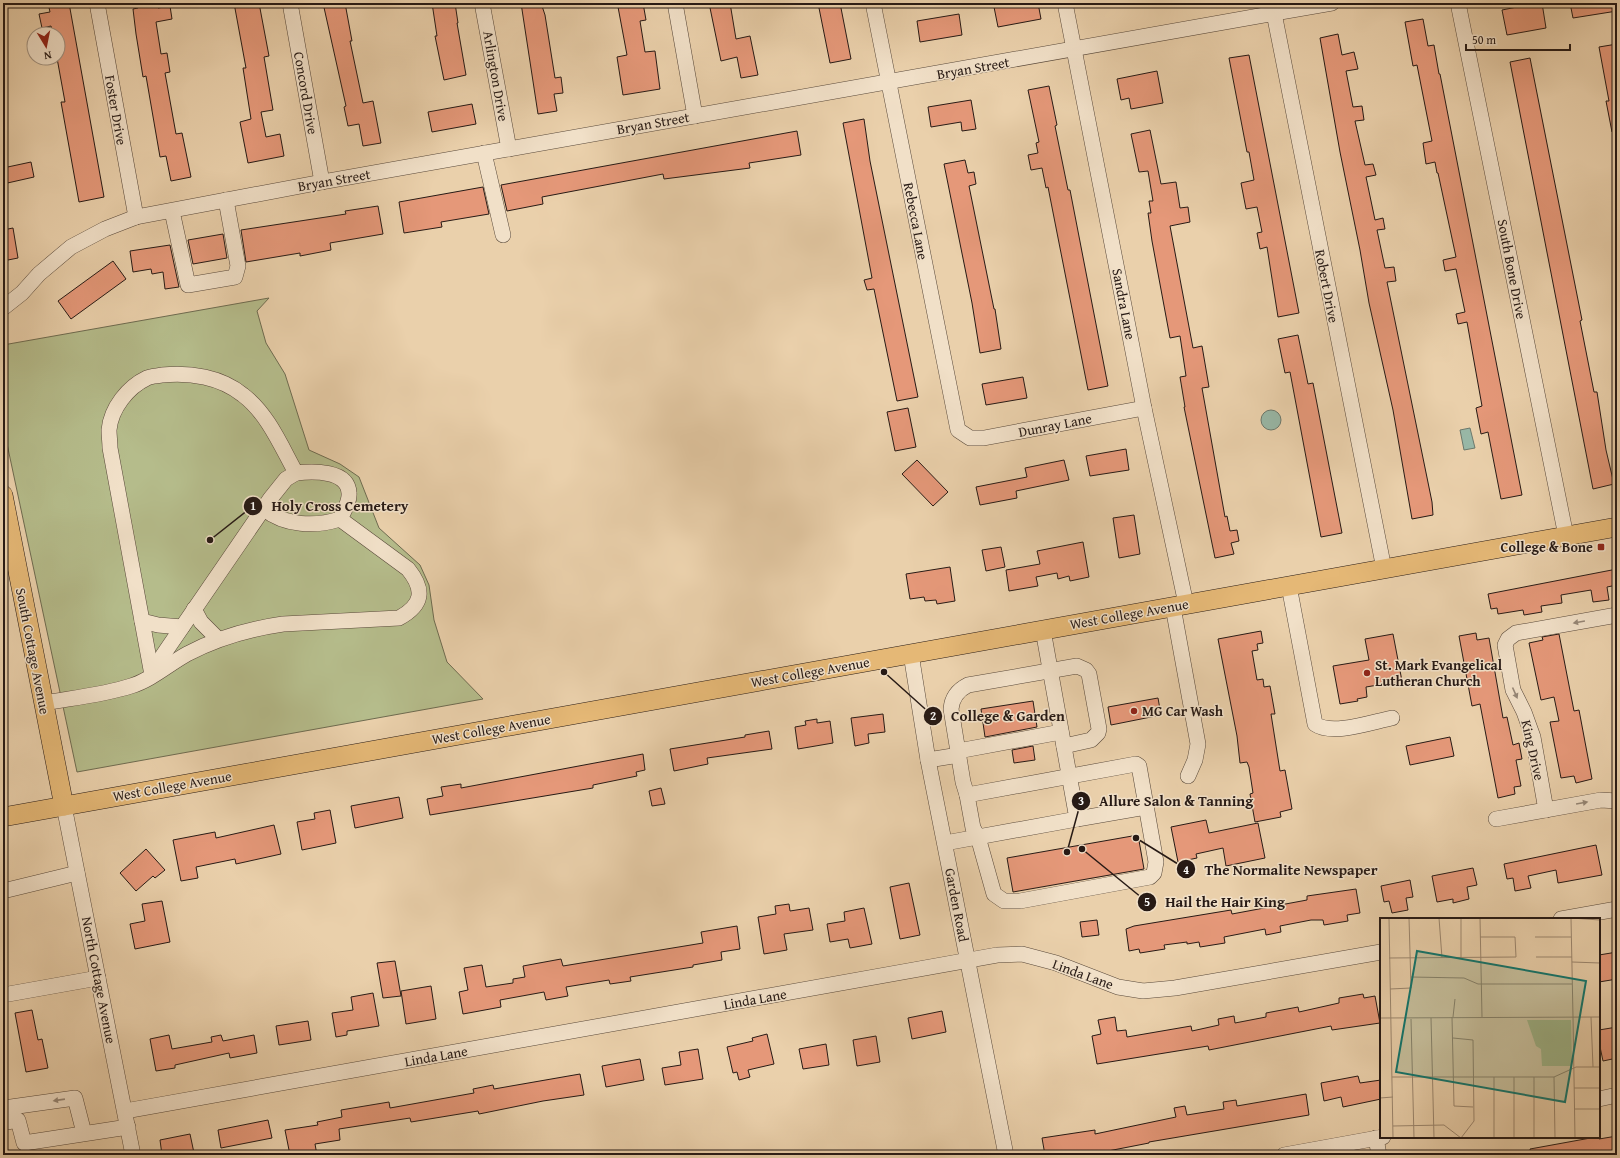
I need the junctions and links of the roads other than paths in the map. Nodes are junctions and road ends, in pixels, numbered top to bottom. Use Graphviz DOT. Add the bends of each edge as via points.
graph roads {
  1 [pos="97,3"];
  2 [pos="290,3"];
  3 [pos="482,3"];
  4 [pos="675,3"];
  5 [pos="873,3"];
  6 [pos="1065,3"];
  7 [pos="1332,3"];
  8 [pos="1458,3"];
  9 [pos="1273,8"];
  10 [pos="1074,50"];
  11 [pos="888,82"];
  12 [pos="695,116"];
  13 [pos="508,149"];
  14 [pos="484,153"];
  15 [pos="322,182"];
  16 [pos="226,200"];
  17 [pos="172,211"];
  18 [pos="136,218"];
  19 [pos="503,235"];
  20 [pos="3,308"];
  21 [pos="1144,408"];
  22 [pos="965,436"];
  23 [pos="296,473"];
  24 [pos="3,495"];
  25 [pos="264,509"];
  26 [pos="340,519"];
  27 [pos="1617,527"];
  28 [pos="1566,536"];
  29 [pos="1384,569"];
  30 [pos="1289,586"];
  31 [pos="1180,605"];
  32 [pos="194,609"];
  33 [pos="1617,615"];
  34 [pos="142,621"];
  35 [pos="182,627"];
  36 [pos="1043,630"];
  37 [pos="218,639"];
  38 [pos="911,654"];
  39 [pos="1050,671"];
  40 [pos="152,675"];
  41 [pos="44,704"];
  42 [pos="1392,718"];
  43 [pos="1062,739"];
  44 [pos="958,753"];
  45 [pos="928,760"];
  46 [pos="1069,776"];
  47 [pos="1188,776"];
  48 [pos="967,795"];
  49 [pos="1617,801"];
  50 [pos="64,806"];
  51 [pos="1146,808"];
  52 [pos="1546,810"];
  53 [pos="3,817"];
  54 [pos="1077,819"];
  55 [pos="1496,819"];
  56 [pos="978,837"];
  57 [pos="945,843"];
  58 [pos="77,873"];
  59 [pos="3,891"];
  60 [pos="1617,909"];
  61 [pos="1567,918"];
  62 [pos="1380,952"];
  63 [pos="968,960"];
  64 [pos="98,978"];
  65 [pos="3,995"];
  66 [pos="1617,1095"];
  67 [pos="1600,1098"];
  68 [pos="3,1106"];
  69 [pos="125,1111"];
  70 [pos="5,1123"];
  71 [pos="128,1127"];
  72 [pos="84,1133"];
  73 [pos="1379,1138"];
  74 [pos="134,1155"];
  75 [pos="1006,1155"];
  76 [pos="1284,1155"];
  77 [pos="1379,1155"];
  1 -- 18 [label="street, Foster Drive"];
  2 -- 15 [label="street, Concord Drive"];
  3 -- 13 [label="street, Arlington Drive"];
  4 -- 12 [label="street"];
  5 -- 11 [label="street, Rebecca Lane"];
  6 -- 10 [label="street, Sandra Lane"];
  7 -- 9 [label="street, Bryan Street"];
  8 -- 28 [label="street, South Bone Drive"];
  9 -- 10 [label="street, Bryan Street"];
  9 -- 29 [label="street, Robert Drive"];
  10 -- 11 [label="street, Bryan Street"];
  10 -- 21 [label="street, Sandra Lane"];
  11 -- 12 [label="street, Bryan Street"];
  11 -- 22 [label="street, Rebecca Lane" via="954,414 958,430"];
  12 -- 13 [label="street, Bryan Street"];
  13 -- 14 [label="street, Bryan Street"];
  14 -- 15 [label="street, Bryan Street"];
  14 -- 19 [label="street"];
  15 -- 16 [label="street, Bryan Street"];
  16 -- 17 [label="street, Bryan Street"];
  16 -- 17 [label="street" via="238,266 234,277 188,285"];
  17 -- 18 [label="street, Bryan Street"];
  18 -- 20 [label="street, Bryan Street" via="105,229 71,247"];
  21 -- 22 [label="street, Dunray Lane" via="984,438"];
  21 -- 31 [label="street, Sandra Lane"];
  23 -- 25 [label="street" via="286,479"];
  23 -- 26 [label="street" via="310,471 342,478 348,485 350,494"];
  23 -- 34 [label="street" via="261,412 244,395 226,384 202,376 176,374 148,377 126,394 114,411 109,430 110,448"];
  24 -- 41 [label="main road, South Cottage Avenue"];
  25 -- 26 [label="street" via="271,515 304,525"];
  25 -- 32 [label="street"];
  26 -- 37 [label="street" via="408,569 416,578 420,592 412,611 399,618 264,627"];
  27 -- 28 [label="main road, West College Avenue"];
  28 -- 29 [label="main road, West College Avenue"];
  29 -- 30 [label="main road, West College Avenue"];
  30 -- 31 [label="main road, West College Avenue"];
  30 -- 42 [label="street" via="1315,724 1328,729 1339,729"];
  31 -- 36 [label="main road, West College Avenue"];
  31 -- 47 [label="street, Sandra Lane" via="1198,744"];
  32 -- 35 [label="street"];
  32 -- 37 [label="street" via="201,622"];
  33 -- 52 [label="street, King Drive, one-way" via="1516,634 1508,639 1505,645 1513,690 1533,737"];
  34 -- 35 [label="street"];
  34 -- 40 [label="street"];
  35 -- 40 [label="street"];
  36 -- 38 [label="main road, West College Avenue"];
  36 -- 39 [label="street"];
  37 -- 40 [label="street" via="186,654"];
  38 -- 45 [label="street, Garden Road"];
  38 -- 50 [label="main road, West College Avenue"];
  39 -- 43 [label="street"];
  39 -- 43 [label="street" via="1077,666 1086,670 1089,674 1099,729 1095,738 1091,740"];
  39 -- 44 [label="street" via="968,685 960,689 951,703"];
  40 -- 41 [label="street" via="132,686"];
  41 -- 50 [label="main road, South Cottage Avenue"];
  43 -- 44 [label="street"];
  43 -- 46 [label="street"];
  44 -- 45 [label="street"];
  44 -- 48 [label="street"];
  45 -- 57 [label="street, Garden Road"];
  46 -- 48 [label="street"];
  46 -- 51 [label="street" via="1136,764 1139,766"];
  46 -- 54 [label="street"];
  48 -- 56 [label="street" via="973,828"];
  52 -- 49 [label="street, one-way" via="1601,800"];
  50 -- 53 [label="main road, West College Avenue"];
  50 -- 58 [label="street, North Cottage Avenue"];
  51 -- 54 [label="street"];
  51 -- 56 [label="street" via="1156,862 1154,873 1150,877 1020,901 1004,901 994,894"];
  52 -- 55 [label="street"];
  54 -- 56 [label="street"];
  56 -- 57 [label="street"];
  57 -- 63 [label="street, Garden Road"];
  58 -- 59 [label="street"];
  58 -- 64 [label="street, North Cottage Avenue"];
  60 -- 61 [label="street"];
  62 -- 63 [label="street, Linda Lane" via="1176,988 1143,991 1118,987 1056,963 1022,954"];
  63 -- 69 [label="street, Linda Lane"];
  63 -- 75 [label="street, Garden Road"];
  64 -- 65 [label="street"];
  64 -- 69 [label="street, North Cottage Avenue"];
  66 -- 67 [label="street"];
  68 -- 70 [label="street"];
  72 -- 68 [label="street, one-way" via="75,1098"];
  69 -- 71 [label="street, North Cottage Avenue"];
  70 -- 72 [label="street" via="18,1120 24,1143"];
  71 -- 72 [label="street"];
  71 -- 74 [label="street, North Cottage Avenue"];
  73 -- 76 [label="street"];
  73 -- 77 [label="street"];
}
